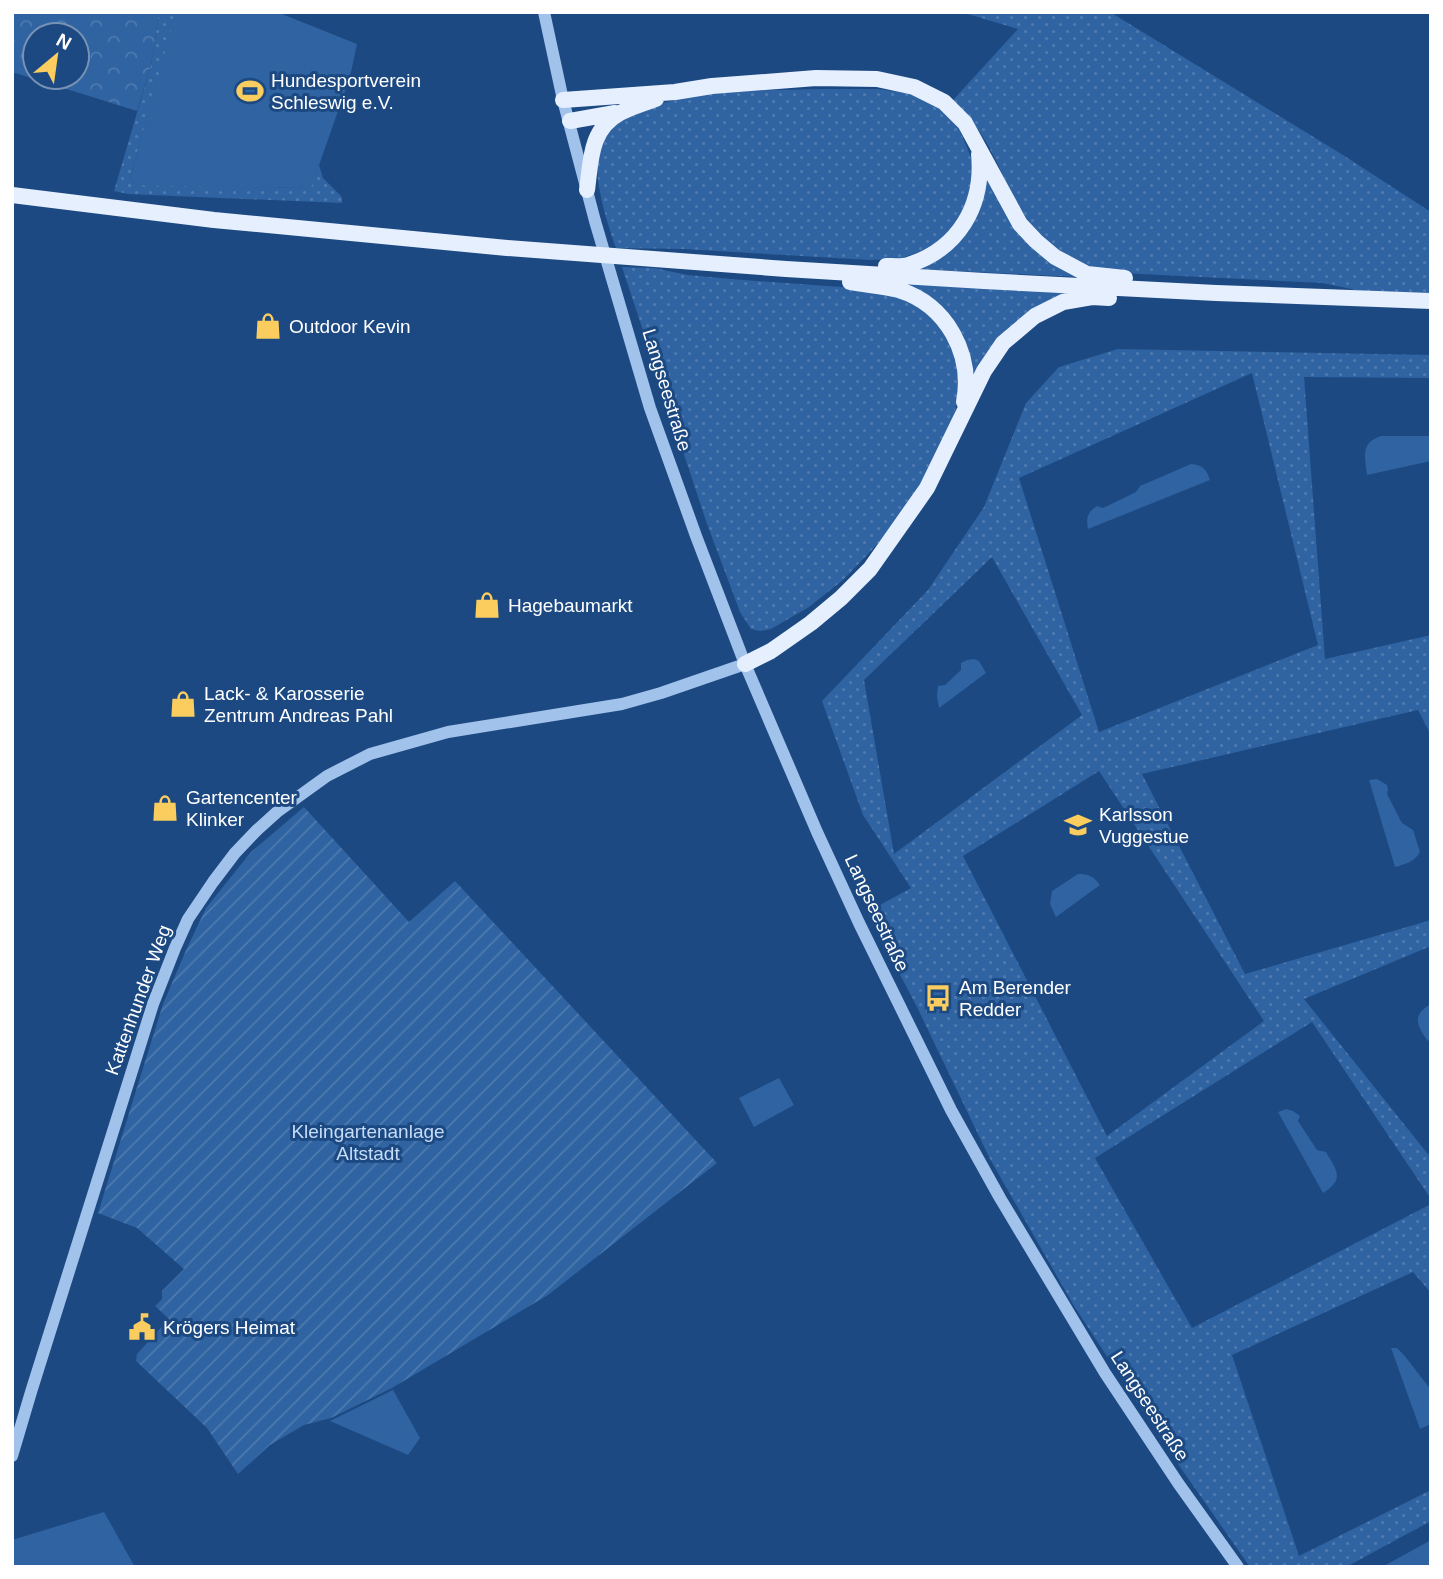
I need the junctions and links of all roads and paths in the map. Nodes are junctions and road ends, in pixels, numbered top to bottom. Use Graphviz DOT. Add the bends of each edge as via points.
graph roads {
  1 [pos="544,12"];
  2 [pos="675,92"];
  3 [pos="563,100"];
  4 [pos="620,112"];
  5 [pos="569,121"];
  6 [pos="978,146"];
  7 [pos="587,190"];
  8 [pos="12,195"];
  9 [pos="786,269"];
  10 [pos="1194,292"];
  11 [pos="1216,293"];
  12 [pos="1431,301"];
  13 [pos="962,416"];
  14 [pos="745,664"];
  15 [pos="12,1456"];
  16 [pos="1237,1567"];
  1 -- 3 [label="street, Langseestraße"];
  2 -- 3 [label="main road"];
  2 -- 4 [label="main road"];
  2 -- 6 [label="main road" via="816,78 877,79 914,87 944,102 965,123"];
  3 -- 5 [label="street, Langseestraße"];
  4 -- 5 [label="main road"];
  4 -- 7 [label="main road" via="603,124 593,147"];
  5 -- 7 [label="street, Langseestraße"];
  6 -- 9 [label="main road" via="981,173 969,218 936,253 906,266"];
  6 -- 11 [label="main road" via="1020,224 1055,257 1087,274 1183,282"];
  7 -- 14 [label="street, Langseestraße" via="650,408"];
  8 -- 9 [label="main road" via="214,220"];
  9 -- 10 [label="main road"];
  9 -- 13 [label="main road" via="900,290 942,317 956,337 965,366"];
  10 -- 11 [label="main road"];
  10 -- 13 [label="main road" via="1170,300 1092,297 1063,302 1035,316 1003,342"];
  11 -- 12 [label="main road"];
  13 -- 14 [label="main road" via="927,488 870,569 811,623"];
  14 -- 15 [label="street, Kattenhunder Weg" via="622,704 448,732 370,754 327,776 287,805 235,853 188,919 153,1004"];
  14 -- 16 [label="street, Langseestraße" via="859,923 951,1110 1105,1373"];
}
